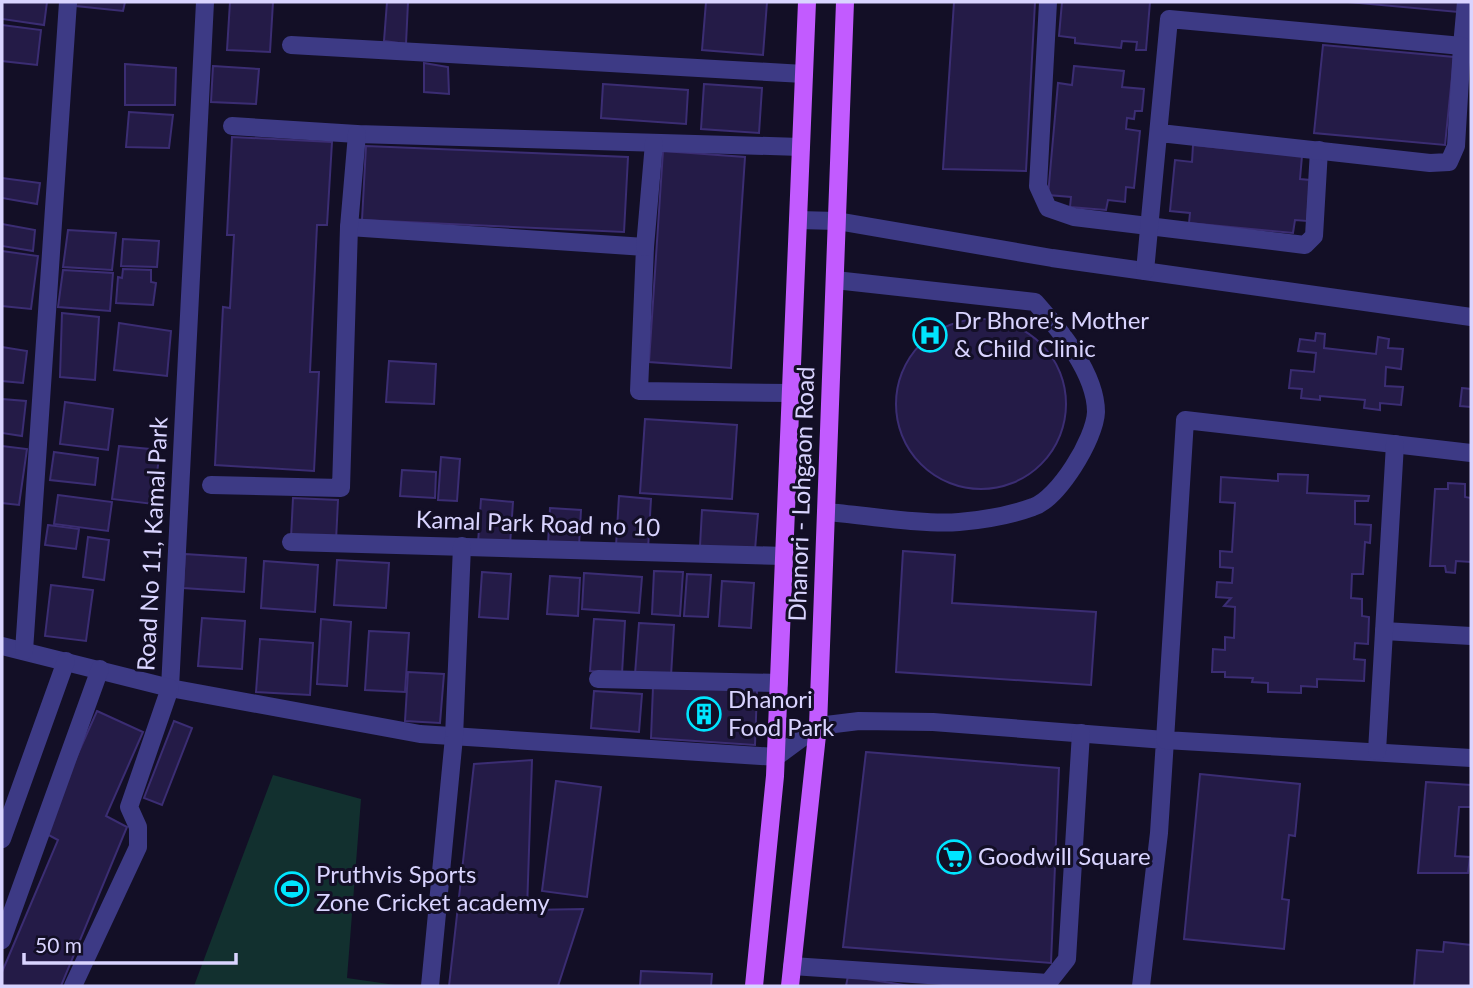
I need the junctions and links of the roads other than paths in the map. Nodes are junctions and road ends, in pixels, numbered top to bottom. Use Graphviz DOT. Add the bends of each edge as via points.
graph roads {
  1 [pos="68,2"];
  2 [pos="205,2"];
  3 [pos="807,2"];
  4 [pos="845,2"];
  5 [pos="1048,2"];
  6 [pos="1466,2"];
  7 [pos="1170,10"];
  8 [pos="291,45"];
  9 [pos="1462,46"];
  10 [pos="804,74"];
  11 [pos="232,126"];
  12 [pos="1160,133"];
  13 [pos="357,134"];
  14 [pos="654,143"];
  15 [pos="801,147"];
  16 [pos="1319,150"];
  17 [pos="798,220"];
  18 [pos="837,221"];
  19 [pos="1149,225"];
  20 [pos="349,227"];
  21 [pos="645,247"];
  22 [pos="1145,271"];
  23 [pos="835,280"];
  24 [pos="1471,317"];
  25 [pos="790,393"];
  26 [pos="1395,444"];
  27 [pos="1471,453"];
  28 [pos="211,485"];
  29 [pos="826,512"];
  30 [pos="291,542"];
  31 [pos="462,546"];
  32 [pos="784,556"];
  33 [pos="1384,631"];
  34 [pos="1471,636"];
  35 [pos="2,646"];
  36 [pos="24,651"];
  37 [pos="66,661"];
  38 [pos="100,670"];
  39 [pos="598,679"];
  40 [pos="779,683"];
  41 [pos="170,688"];
  42 [pos="818,726"];
  43 [pos="1081,733"];
  44 [pos="454,737"];
  45 [pos="1165,740"];
  46 [pos="1377,751"];
  47 [pos="775,757"];
  48 [pos="1471,758"];
  49 [pos="2,839"];
  50 [pos="2,940"];
  51 [pos="792,966"];
  52 [pos="73,986"];
  53 [pos="430,986"];
  54 [pos="754,986"];
  55 [pos="790,986"];
  56 [pos="1141,986"];
  1 -- 36 [label="street"];
  2 -- 41 [label="street, Road No 11, Kamal Park"];
  3 -- 10 [label="main road, Dhanori - Lohgaon Road"];
  4 -- 18 [label="main road, Dhanori - Lohgaon Road"];
  5 -- 19 [label="street" via="1038,186 1048,208 1074,217"];
  6 -- 9 [label="street"];
  7 -- 9 [label="street"];
  7 -- 12 [label="street"];
  8 -- 10 [label="street"];
  9 -- 16 [label="street" via="1456,146 1449,162"];
  10 -- 15 [label="main road, Dhanori - Lohgaon Road"];
  11 -- 13 [label="street"];
  12 -- 16 [label="street"];
  12 -- 19 [label="street"];
  13 -- 14 [label="street"];
  13 -- 20 [label="street"];
  14 -- 15 [label="street"];
  14 -- 21 [label="street"];
  15 -- 17 [label="main road, Dhanori - Lohgaon Road"];
  16 -- 19 [label="street" via="1314,236 1305,245"];
  17 -- 18 [label="street"];
  17 -- 25 [label="main road, Dhanori - Lohgaon Road"];
  18 -- 22 [label="street"];
  18 -- 23 [label="main road, Dhanori - Lohgaon Road"];
  19 -- 22 [label="street"];
  20 -- 21 [label="street"];
  20 -- 28 [label="street" via="341,488"];
  21 -- 25 [label="street" via="639,391"];
  22 -- 24 [label="street"];
  23 -- 29 [label="main road, Dhanori - Lohgaon Road"];
  23 -- 29 [label="street" via="1035,302 1067,338 1089,384 1096,412 1085,449 1066,478 1035,507 958,522"];
  25 -- 32 [label="main road, Dhanori - Lohgaon Road"];
  26 -- 27 [label="street"];
  26 -- 33 [label="street"];
  26 -- 45 [label="street" via="1185,420"];
  29 -- 42 [label="main road, Dhanori - Lohgaon Road"];
  30 -- 31 [label="street, Kamal Park Road no 10"];
  31 -- 32 [label="street, Kamal Park Road no 10"];
  31 -- 44 [label="street"];
  32 -- 40 [label="main road, Dhanori - Lohgaon Road"];
  33 -- 34 [label="street"];
  33 -- 46 [label="street"];
  35 -- 36 [label="street"];
  36 -- 37 [label="street"];
  37 -- 38 [label="street"];
  37 -- 49 [label="street"];
  38 -- 41 [label="street"];
  38 -- 50 [label="street"];
  39 -- 40 [label="street"];
  40 -- 47 [label="main road, Dhanori - Lohgaon Road"];
  41 -- 44 [label="street, Road No 11, Kamal Park"];
  41 -- 52 [label="street" via="129,807 138,827 138,847"];
  42 -- 43 [label="street" via="933,722"];
  42 -- 47 [label="street"];
  42 -- 51 [label="main road, Dhanori - Lohgaon Road"];
  43 -- 45 [label="street"];
  43 -- 51 [label="street" via="1067,960 1048,982"];
  44 -- 47 [label="street, Road No 11, Kamal Park"];
  44 -- 53 [label="street"];
  45 -- 46 [label="street"];
  45 -- 56 [label="street"];
  46 -- 48 [label="street"];
  47 -- 54 [label="main road, Dhanori - Lohgaon Road"];
  51 -- 55 [label="main road, Dhanori - Lohgaon Road"];
}
